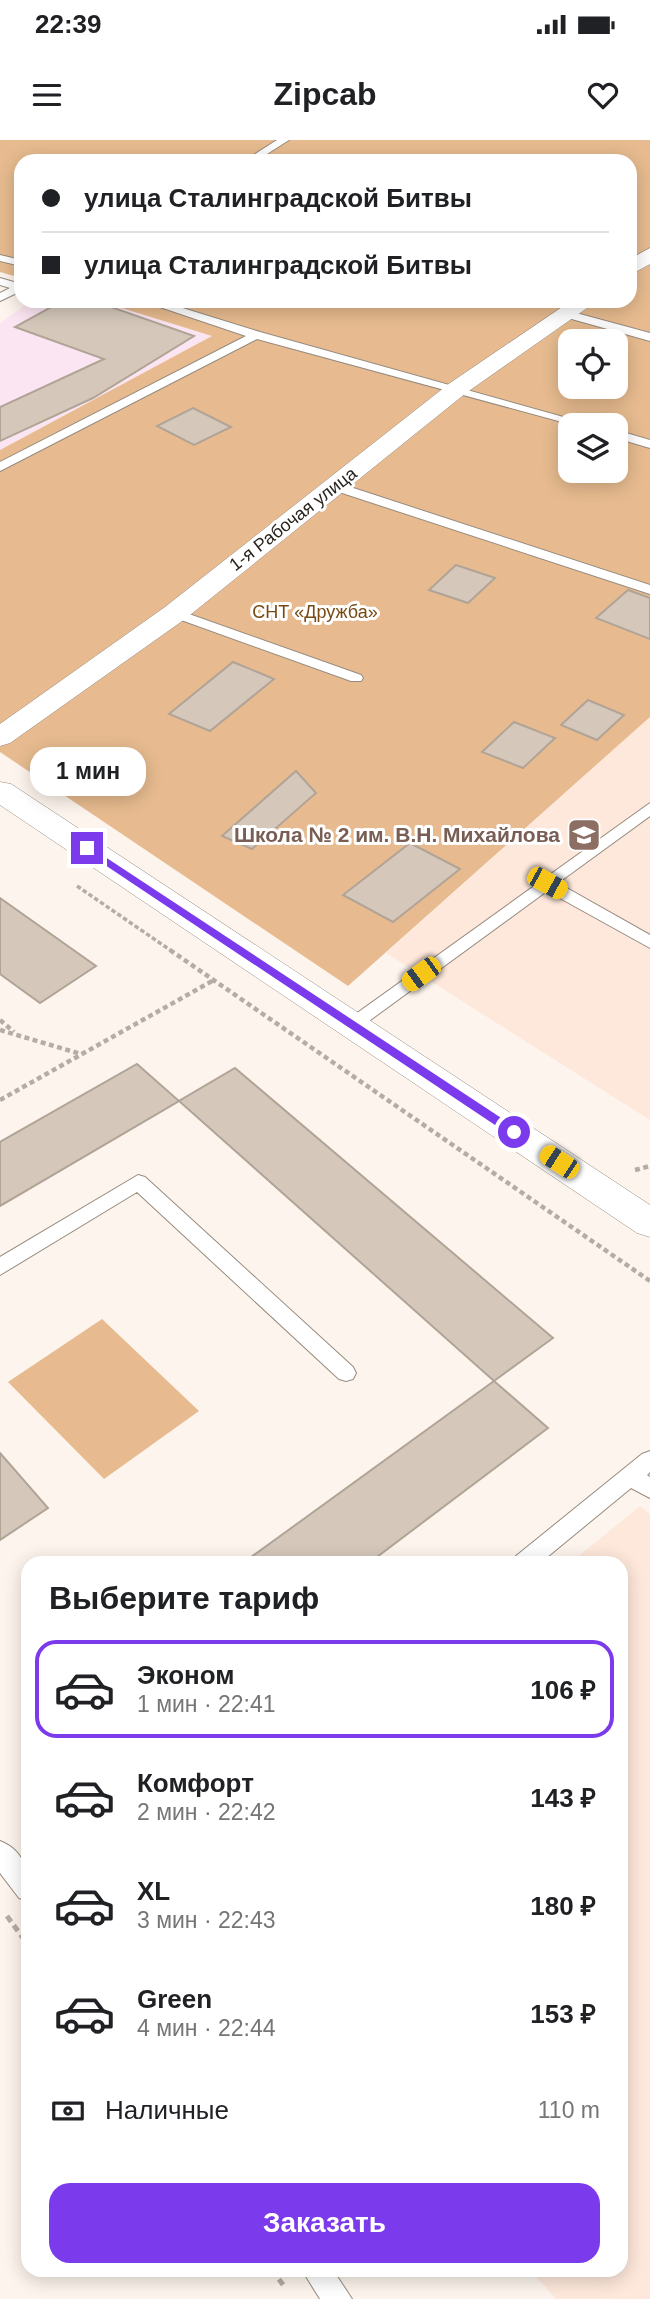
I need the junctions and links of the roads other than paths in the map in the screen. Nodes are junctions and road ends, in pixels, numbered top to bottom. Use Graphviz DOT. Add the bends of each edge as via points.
graph roads {
  1 [pos="284,140"];
  2 [pos="261,154"];
  3 [pos="170,308"];
  4 [pos="575,308"];
  5 [pos="578,308"];
  6 [pos="256,335"];
  7 [pos="650,337"];
  8 [pos="458,388"];
  9 [pos="558,417"];
  10 [pos="628,438"];
  11 [pos="650,444"];
  12 [pos="0,467"];
  13 [pos="335,486"];
  14 [pos="650,590"];
  15 [pos="175,613"];
  16 [pos="356,678"];
  17 [pos="0,737"];
  18 [pos="0,790"];
  19 [pos="650,808"];
  20 [pos="547,883"];
  21 [pos="650,942"];
  22 [pos="352,1025"];
  23 [pos="650,1223"];
  24 [pos="0,1266"];
  25 [pos="346,1373"];
  26 [pos="650,1460"];
  27 [pos="631,1476"];
  28 [pos="650,1489"];
  29 [pos="533,1556"];
  30 [pos="0,1853"];
  31 [pos="21,1880"];
  32 [pos="321,2277"];
  33 [pos="338,2299"];
  1 -- 2 [label="lane"];
  3 -- 6 [label="lane"];
  4 -- 8 [label="street, 1-я Рабочая улица"];
  5 -- 7 [label="lane"];
  6 -- 8 [label="lane"];
  6 -- 12 [label="lane"];
  8 -- 9 [label="lane"];
  8 -- 13 [label="street, 1-я Рабочая улица"];
  10 -- 11 [label="lane"];
  13 -- 14 [label="lane"];
  13 -- 15 [label="street, 1-я Рабочая улица"];
  15 -- 16 [label="lane"];
  15 -- 17 [label="street, 1-я Рабочая улица"];
  18 -- 22 [label="street"];
  19 -- 20 [label="lane"];
  20 -- 21 [label="lane"];
  20 -- 22 [label="lane"];
  22 -- 23 [label="street"];
  24 -- 25 [label="lane" via="138,1182"];
  26 -- 27 [label="lane"];
  27 -- 28 [label="lane"];
  27 -- 29 [label="lane"];
  30 -- 31 [label="lane"];
  32 -- 33 [label="lane"];
}
